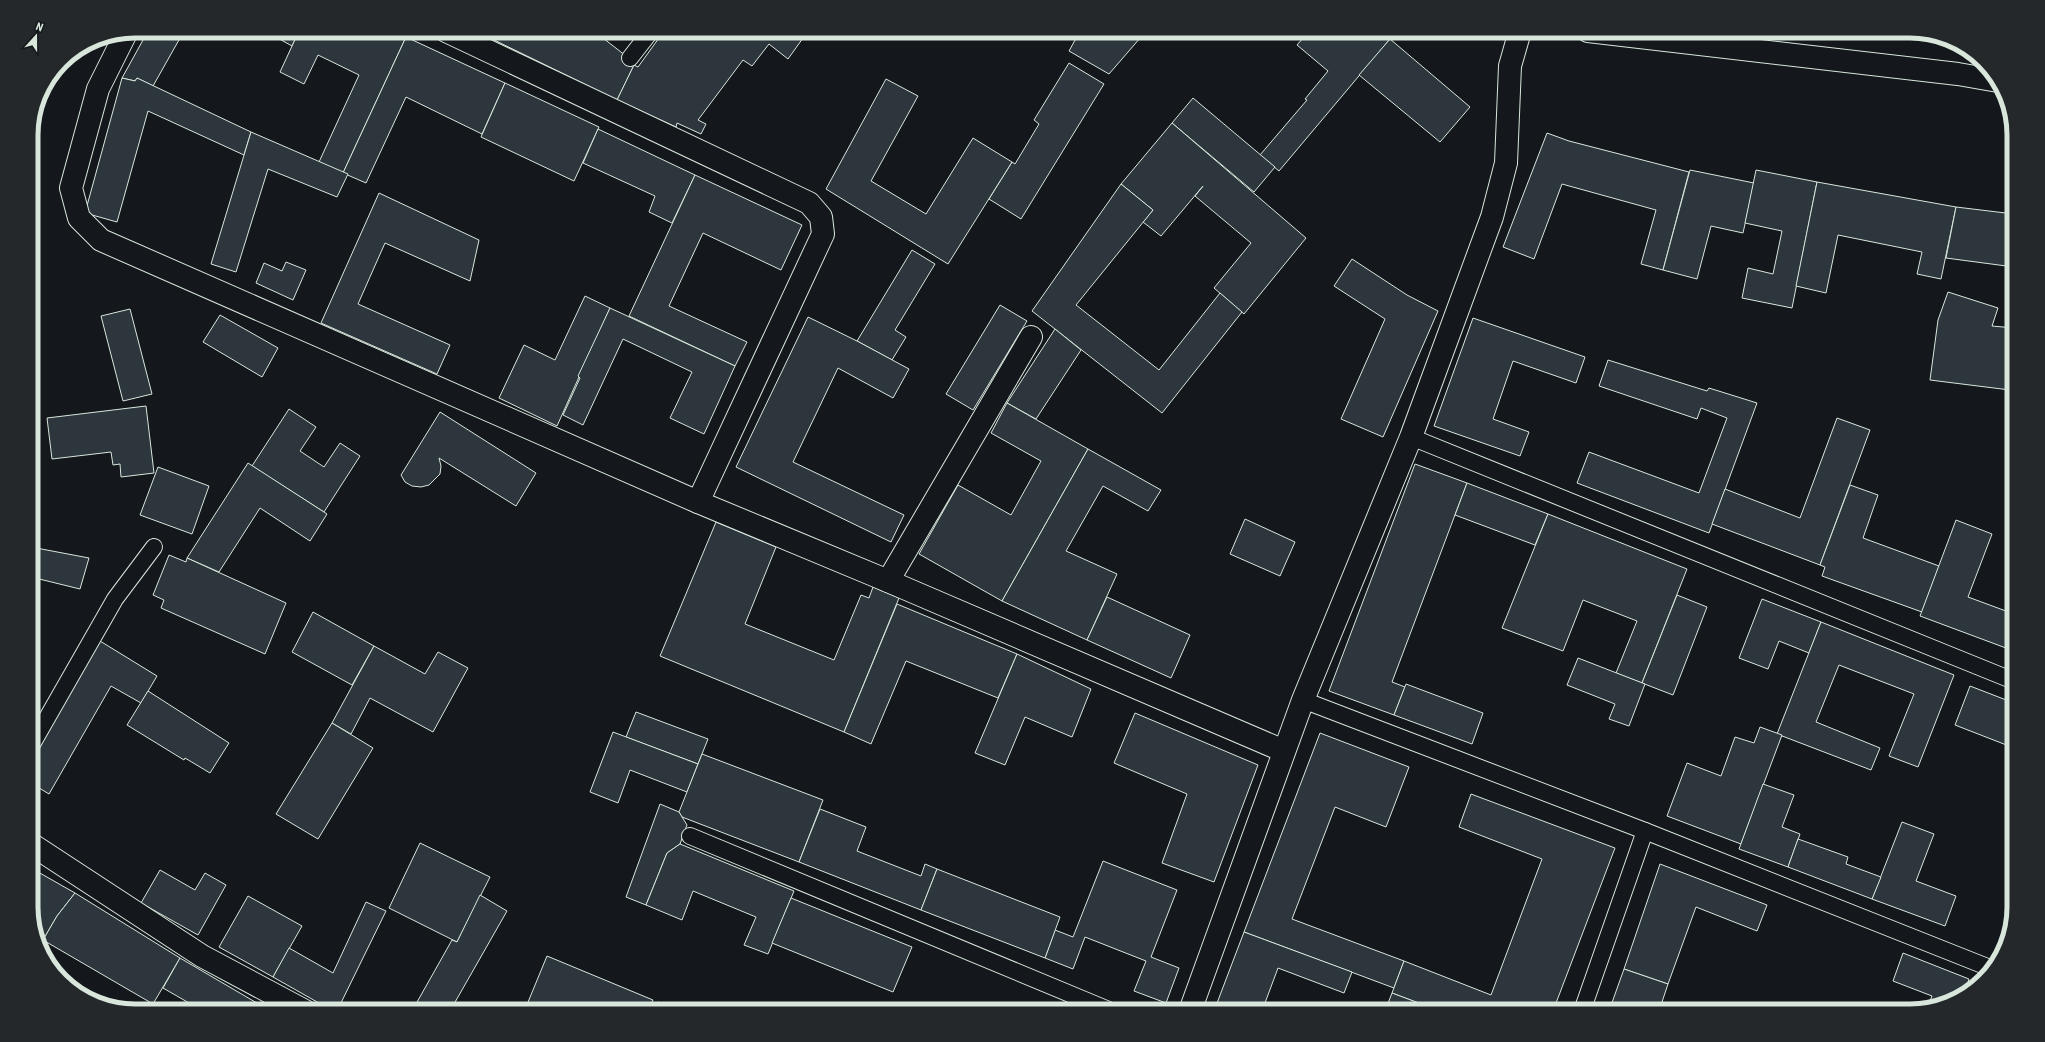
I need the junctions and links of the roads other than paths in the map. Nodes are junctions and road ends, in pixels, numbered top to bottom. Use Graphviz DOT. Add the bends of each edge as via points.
graph roads {
  1 [pos="462,38"];
  2 [pos="645,38"];
  3 [pos="1518,38"];
  4 [pos="1648,38"];
  5 [pos="123,39"];
  6 [pos="630,58"];
  7 [pos="1990,80"];
  8 [pos="1031,337"];
  9 [pos="1410,437"];
  10 [pos="698,502"];
  11 [pos="154,547"];
  12 [pos="888,581"];
  13 [pos="2007,678"];
  14 [pos="1303,700"];
  15 [pos="38,734"];
  16 [pos="1284,751"];
  17 [pos="1645,831"];
  18 [pos="690,836"];
  19 [pos="38,849"];
  20 [pos="1987,967"];
  21 [pos="292,1004"];
  22 [pos="1094,1004"];
  23 [pos="1193,1004"];
  24 [pos="1584,1004"];
  1 -- 10 [label="street" via="599,97 809,203 820,217 823,234"];
  2 -- 6 [label="lane"];
  3 -- 9 [label="street" via="1510,66 1506,164 1492,217"];
  4 -- 7 [label="street"];
  5 -- 10 [label="street" via="98,89 71,188 79,218 100,240"];
  8 -- 12 [label="street"];
  9 -- 13 [label="lane"];
  9 -- 14 [label="street"];
  10 -- 12 [label="street"];
  11 -- 15 [label="lane" via="115,599"];
  12 -- 16 [label="street"];
  14 -- 16 [label="street"];
  14 -- 17 [label="lane"];
  16 -- 23 [label="street"];
  17 -- 20 [label="lane"];
  17 -- 24 [label="lane"];
  18 -- 22 [label="lane"];
  19 -- 21 [label="street" via="202,956"];
}
